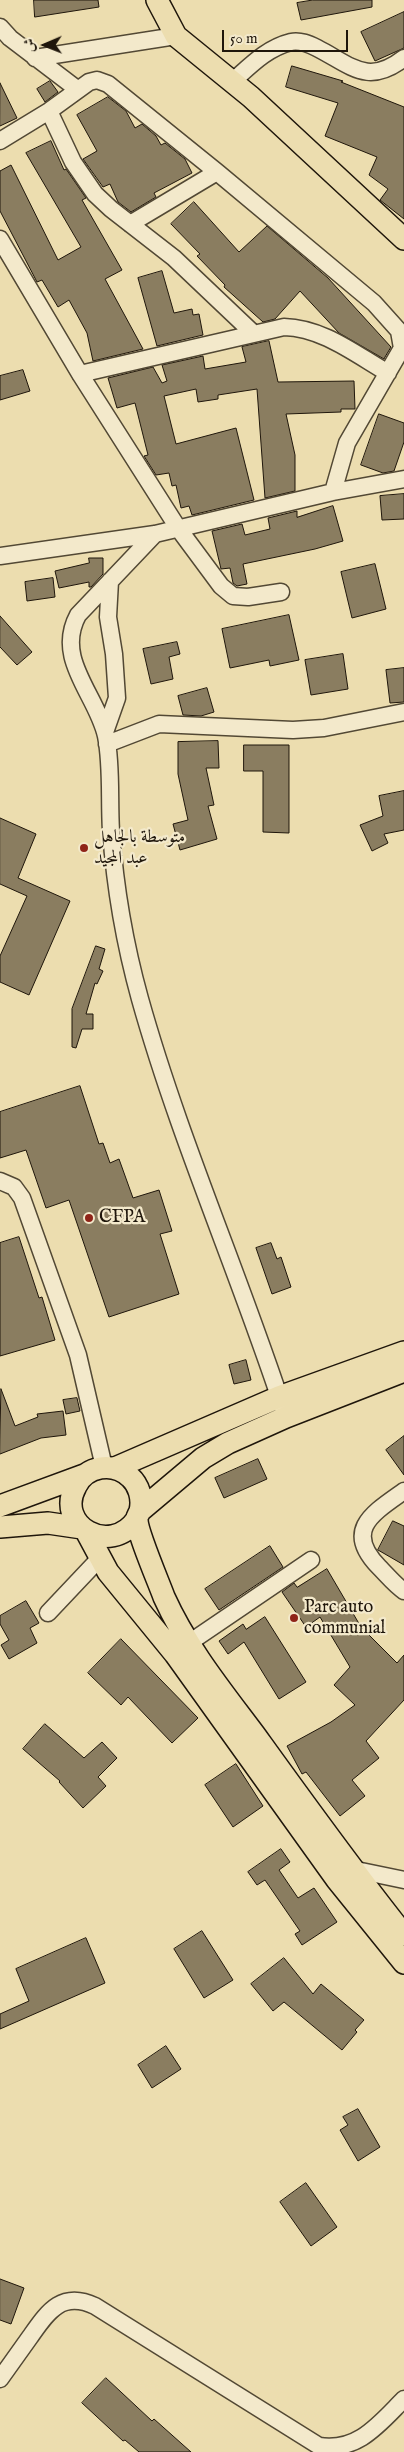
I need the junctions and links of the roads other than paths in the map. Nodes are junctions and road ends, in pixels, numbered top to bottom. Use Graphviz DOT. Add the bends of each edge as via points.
graph roads {
  1 [pos="157,0"];
  2 [pos="0,27"];
  3 [pos="176,36"];
  4 [pos="36,58"];
  5 [pos="404,58"];
  6 [pos="234,81"];
  7 [pos="77,90"];
  8 [pos="48,111"];
  9 [pos="0,141"];
  10 [pos="217,172"];
  11 [pos="130,224"];
  12 [pos="0,239"];
  13 [pos="404,239"];
  14 [pos="253,333"];
  15 [pos="388,373"];
  16 [pos="80,374"];
  17 [pos="404,479"];
  18 [pos="333,492"];
  19 [pos="178,528"];
  20 [pos="155,534"];
  21 [pos="0,556"];
  22 [pos="110,581"];
  23 [pos="281,592"];
  24 [pos="404,712"];
  25 [pos="106,738"];
  26 [pos="0,1181"];
  27 [pos="404,1352"];
  28 [pos="404,1371"];
  29 [pos="279,1397"];
  30 [pos="286,1417"];
  31 [pos="101,1470"];
  32 [pos="404,1491"];
  33 [pos="0,1506"];
  34 [pos="138,1515"];
  35 [pos="0,1528"];
  36 [pos="84,1529"];
  37 [pos="99,1560"];
  38 [pos="310,1560"];
  39 [pos="404,1591"];
  40 [pos="48,1613"];
  41 [pos="181,1649"];
  42 [pos="345,1876"];
  43 [pos="404,1880"];
  44 [pos="404,1935"];
  45 [pos="404,1963"];
  46 [pos="0,2379"];
  47 [pos="404,2399"];
  1 -- 3 [label="main road"];
  2 -- 4 [label="street"];
  3 -- 4 [label="street"];
  3 -- 6 [label="main road"];
  4 -- 7 [label="street"];
  5 -- 6 [label="street" via="390,69 376,74 363,72 312,46 292,42 274,48"];
  6 -- 13 [label="main road"];
  7 -- 8 [label="street"];
  7 -- 10 [label="street" via="97,80 108,84"];
  8 -- 9 [label="street"];
  8 -- 11 [label="street" via="73,162 95,194"];
  10 -- 11 [label="street"];
  10 -- 15 [label="street" via="374,304 399,331 402,348"];
  11 -- 14 [label="street" via="174,258"];
  12 -- 16 [label="street"];
  14 -- 15 [label="street" via="284,327 317,332"];
  14 -- 16 [label="street"];
  15 -- 18 [label="street" via="347,443"];
  16 -- 19 [label="street"];
  17 -- 18 [label="street"];
  18 -- 19 [label="street"];
  19 -- 20 [label="street"];
  19 -- 23 [label="street" via="221,586 234,596"];
  20 -- 21 [label="street"];
  20 -- 22 [label="street"];
  22 -- 25 [label="street" via="108,617 117,698"];
  22 -- 25 [label="street" via="78,615 70,640 82,684"];
  24 -- 25 [label="street" via="324,728 293,730 159,724"];
  25 -- 29 [label="street" via="111,832 120,909 140,999"];
  26 -- 31 [label="street" via="14,1187 22,1198 78,1355"];
  27 -- 29 [label="main road"];
  28 -- 30 [label="main road"];
  29 -- 30 [label="street"];
  29 -- 31 [label="main road"];
  30 -- 34 [label="main road" via="215,1450"];
  31 -- 33 [label="main road"];
  31 -- 34 [label="main road" via="131,1477 141,1502"];
  31 -- 36 [label="main road" via="74,1488 73,1513"];
  32 -- 39 [label="street" via="380,1508 364,1525 362,1540 366,1553"];
  34 -- 36 [label="main road" via="126,1531 110,1537 93,1535"];
  34 -- 41 [label="main road"];
  35 -- 36 [label="main road" via="48,1523"];
  36 -- 37 [label="main road"];
  37 -- 40 [label="street"];
  37 -- 41 [label="main road"];
  38 -- 41 [label="street"];
  41 -- 42 [label="main road"];
  42 -- 43 [label="street"];
  42 -- 44 [label="main road"];
  42 -- 45 [label="main road"];
  46 -- 47 [label="street" via="46,2314 61,2303 78,2300 95,2306 320,2446 339,2449 358,2443"];
}
